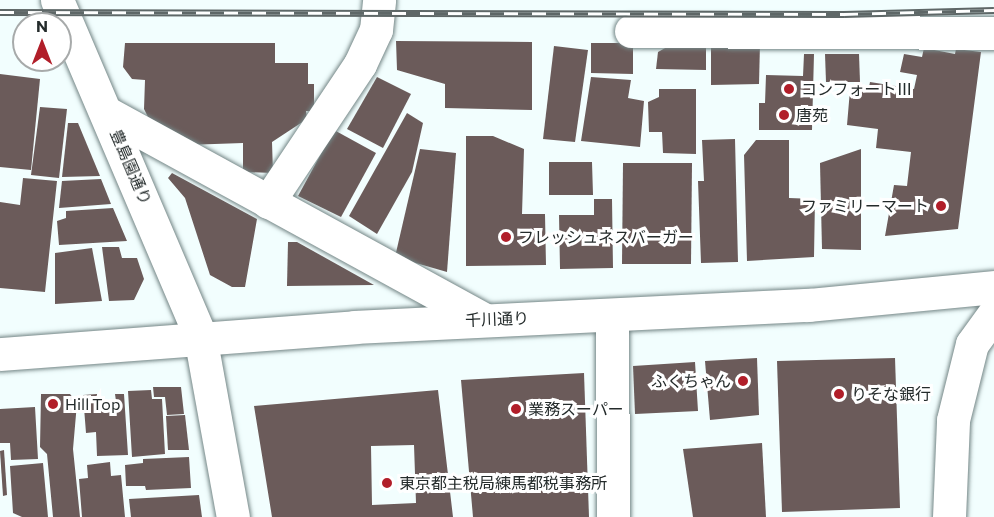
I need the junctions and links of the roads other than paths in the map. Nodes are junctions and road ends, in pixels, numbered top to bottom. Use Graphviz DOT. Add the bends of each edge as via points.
graph roads {
  1 [pos="57,0"];
  2 [pos="379,0"];
  3 [pos="631,31"];
  4 [pos="994,33"];
  5 [pos="107,113"];
  6 [pos="268,202"];
  7 [pos="994,286"];
  8 [pos="994,314"];
  9 [pos="612,316"];
  10 [pos="484,319"];
  11 [pos="200,336"];
  12 [pos="0,354"];
  13 [pos="233,517"];
  14 [pos="613,517"];
  15 [pos="949,517"];
  1 -- 5 [label="street, 豊島園通り"];
  2 -- 6 [label="street" via="376,30 360,64"];
  3 -- 4 [label="street"];
  5 -- 6 [label="street"];
  5 -- 11 [label="street, 豊島園通り"];
  6 -- 10 [label="street"];
  7 -- 9 [label="street, 千川通り" via="808,305"];
  8 -- 15 [label="street" via="972,344 953,420"];
  9 -- 10 [label="street, 千川通り"];
  9 -- 14 [label="street"];
  10 -- 11 [label="street, 千川通り"];
  11 -- 12 [label="street, 千川通り"];
  11 -- 13 [label="street, 豊島園通り"];
}
